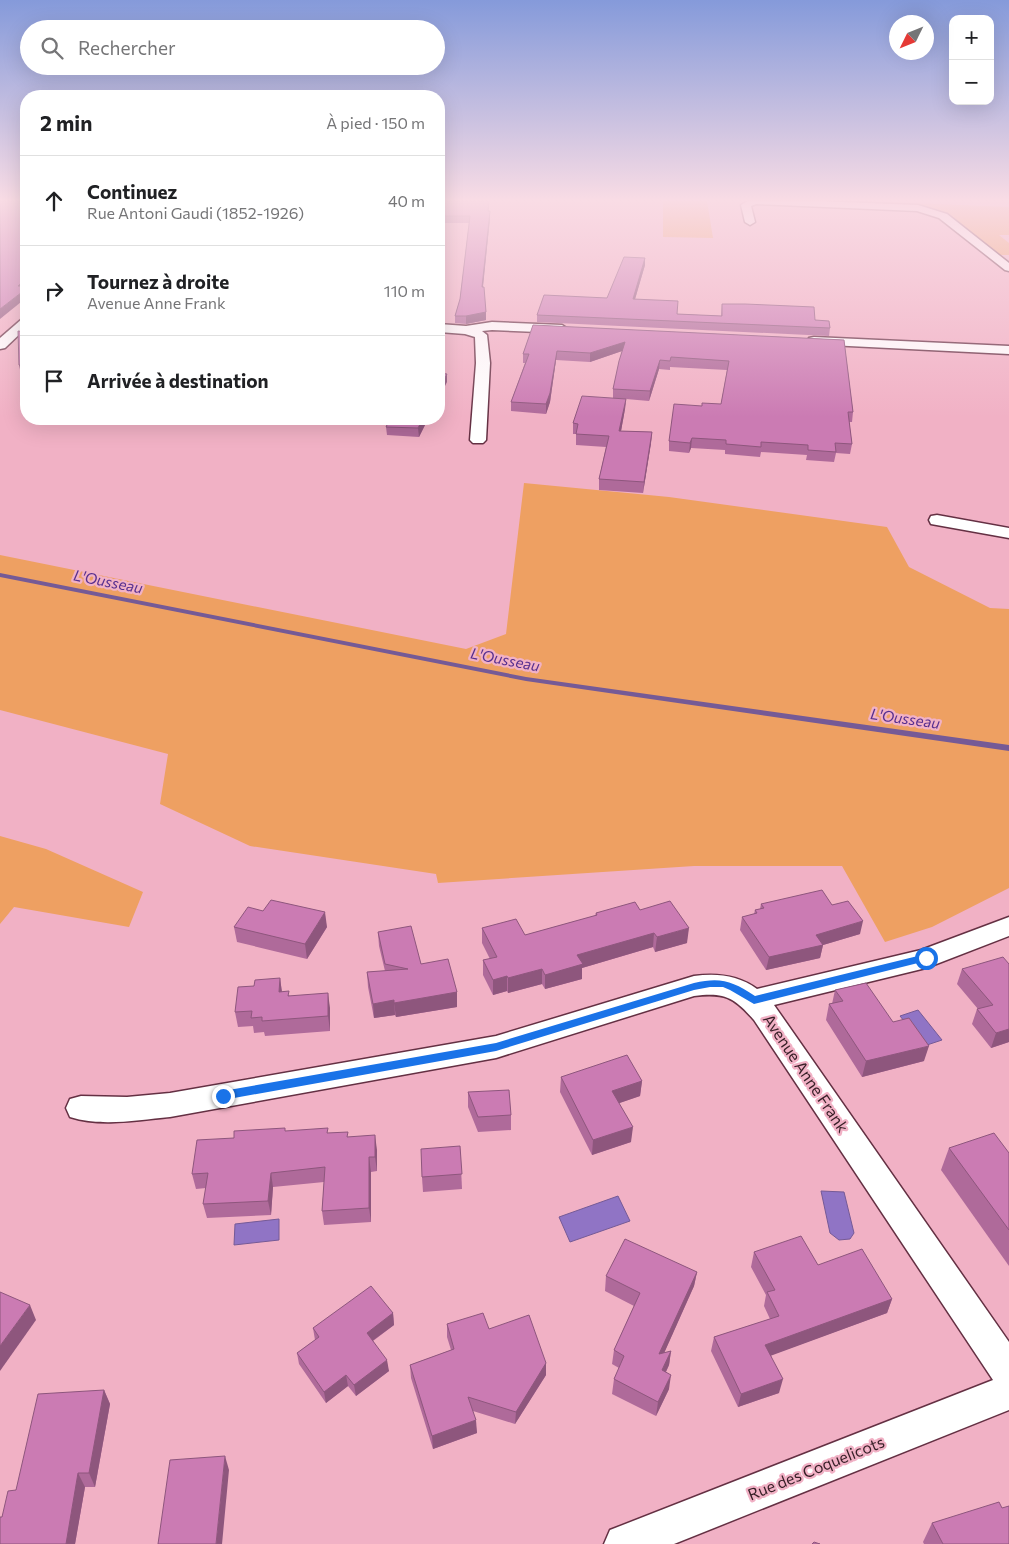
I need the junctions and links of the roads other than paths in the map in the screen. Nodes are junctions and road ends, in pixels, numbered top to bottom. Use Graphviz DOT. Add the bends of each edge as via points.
graph roads {
  1 [pos="20,328"];
  2 [pos="445,328"];
  3 [pos="466,330"];
  4 [pos="571,330"];
  5 [pos="800,340"];
  6 [pos="0,346"];
  7 [pos="1009,350"];
  8 [pos="478,440"];
  9 [pos="937,520"];
  10 [pos="1009,533"];
  11 [pos="1009,926"];
  12 [pos="754,1000"];
  13 [pos="81,1108"];
  14 [pos="1009,1373"];
  15 [pos="1009,1392"];
  16 [pos="624,1544"];
  1 -- 6 [label="street"];
  2 -- 3 [label="street"];
  3 -- 4 [label="street" via="492,326"];
  3 -- 8 [label="street" via="480,335 482,363"];
  5 -- 7 [label="street"];
  9 -- 10 [label="street"];
  11 -- 12 [label="street" via="926,958"];
  12 -- 13 [label="street, Avenue Anne Frank" via="734,987 710,983 496,1047 170,1104"];
  12 -- 14 [label="street, Avenue Anne Frank"];
  15 -- 16 [label="street, Rue des Coquelicots"];
}
